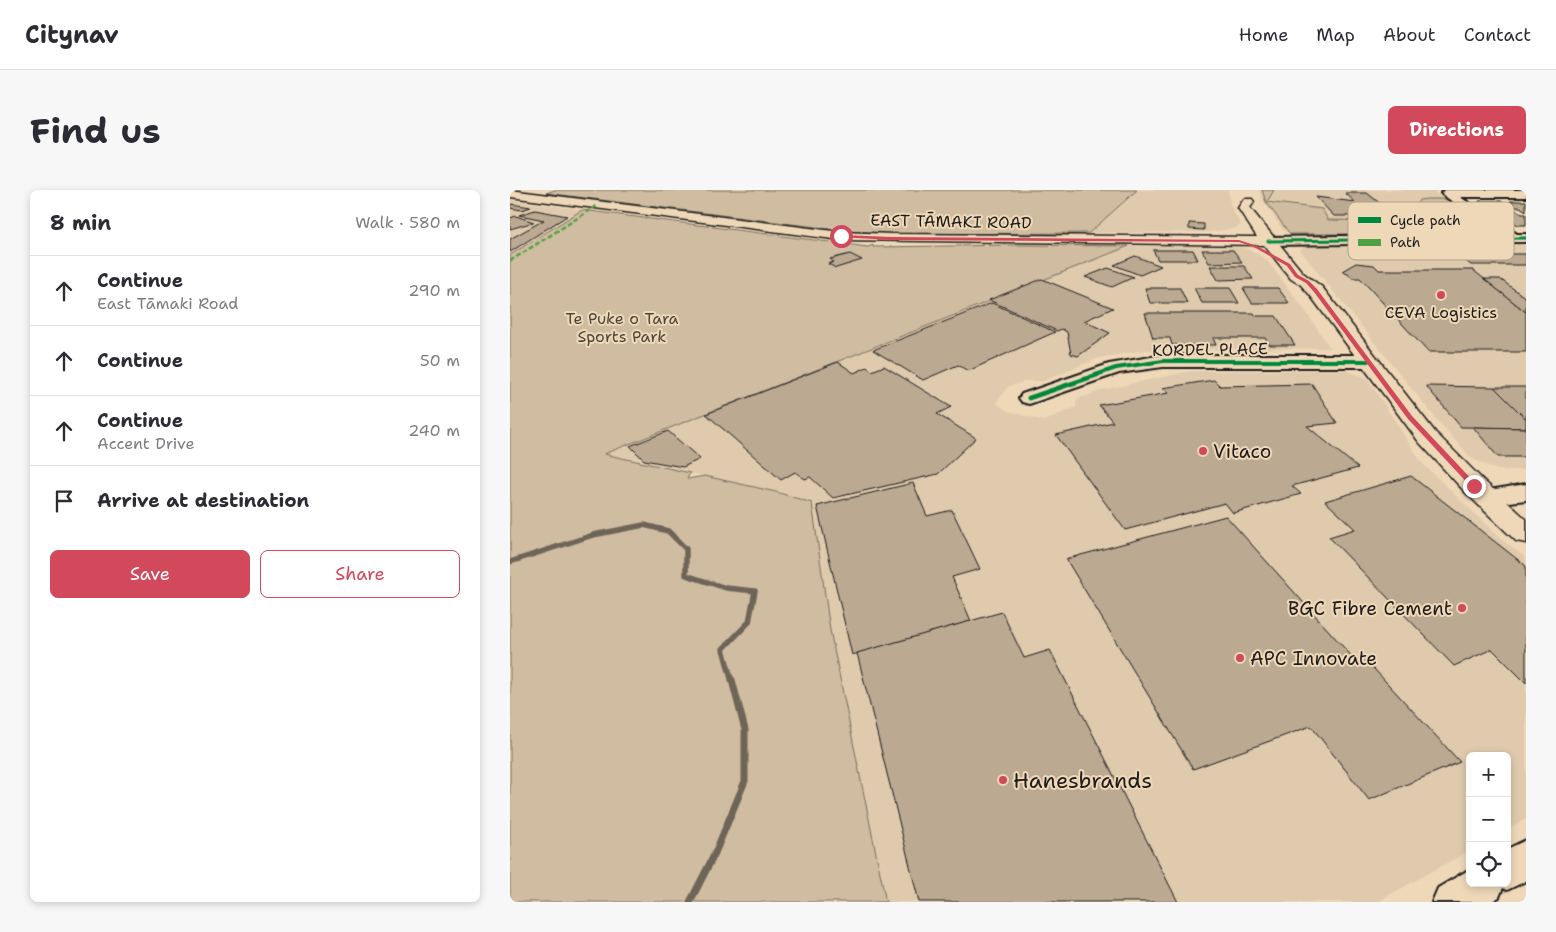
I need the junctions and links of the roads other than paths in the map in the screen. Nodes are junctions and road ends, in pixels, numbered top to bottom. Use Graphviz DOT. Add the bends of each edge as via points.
graph roads {
  1 [pos="510,193"];
  2 [pos="1526,193"];
  3 [pos="1247,196"];
  4 [pos="1462,202"];
  5 [pos="1252,221"];
  6 [pos="1221,238"];
  7 [pos="1273,239"];
  8 [pos="1348,239"];
  9 [pos="1185,240"];
  10 [pos="1239,241"];
  11 [pos="1289,265"];
  12 [pos="1308,282"];
  13 [pos="1368,361"];
  14 [pos="1029,398"];
  15 [pos="1526,492"];
  16 [pos="1486,497"];
  17 [pos="1526,534"];
  18 [pos="1526,860"];
  19 [pos="1511,868"];
  20 [pos="1478,887"];
  21 [pos="1452,902"];
  1 -- 9 [label="main road, EAST TĀMAKI ROAD" via="841,236"];
  2 -- 4 [label="street" via="1447,193"];
  3 -- 5 [label="main road" via="1244,208"];
  3 -- 7 [label="main road"];
  5 -- 6 [label="main road" via="1249,230"];
  5 -- 7 [label="main road"];
  6 -- 7 [label="main road, EAST TĀMAKI ROAD"];
  6 -- 9 [label="main road, EAST TĀMAKI ROAD"];
  7 -- 8 [label="street, EAST TĀMAKI ROAD"];
  7 -- 10 [label="main road, EAST TĀMAKI ROAD"];
  7 -- 11 [label="main road"];
  7 -- 12 [label="main road" via="1310,277"];
  9 -- 10 [label="main road, EAST TĀMAKI ROAD"];
  10 -- 11 [label="main road"];
  11 -- 12 [label="main road" via="1296,276"];
  12 -- 13 [label="main road"];
  13 -- 14 [label="street, KORDEL PLACE" via="1163,361 1116,368"];
  13 -- 16 [label="main road" via="1427,437"];
  15 -- 16 [label="street"];
  16 -- 17 [label="main road"];
  18 -- 19 [label="street"];
  20 -- 21 [label="street"];
}
